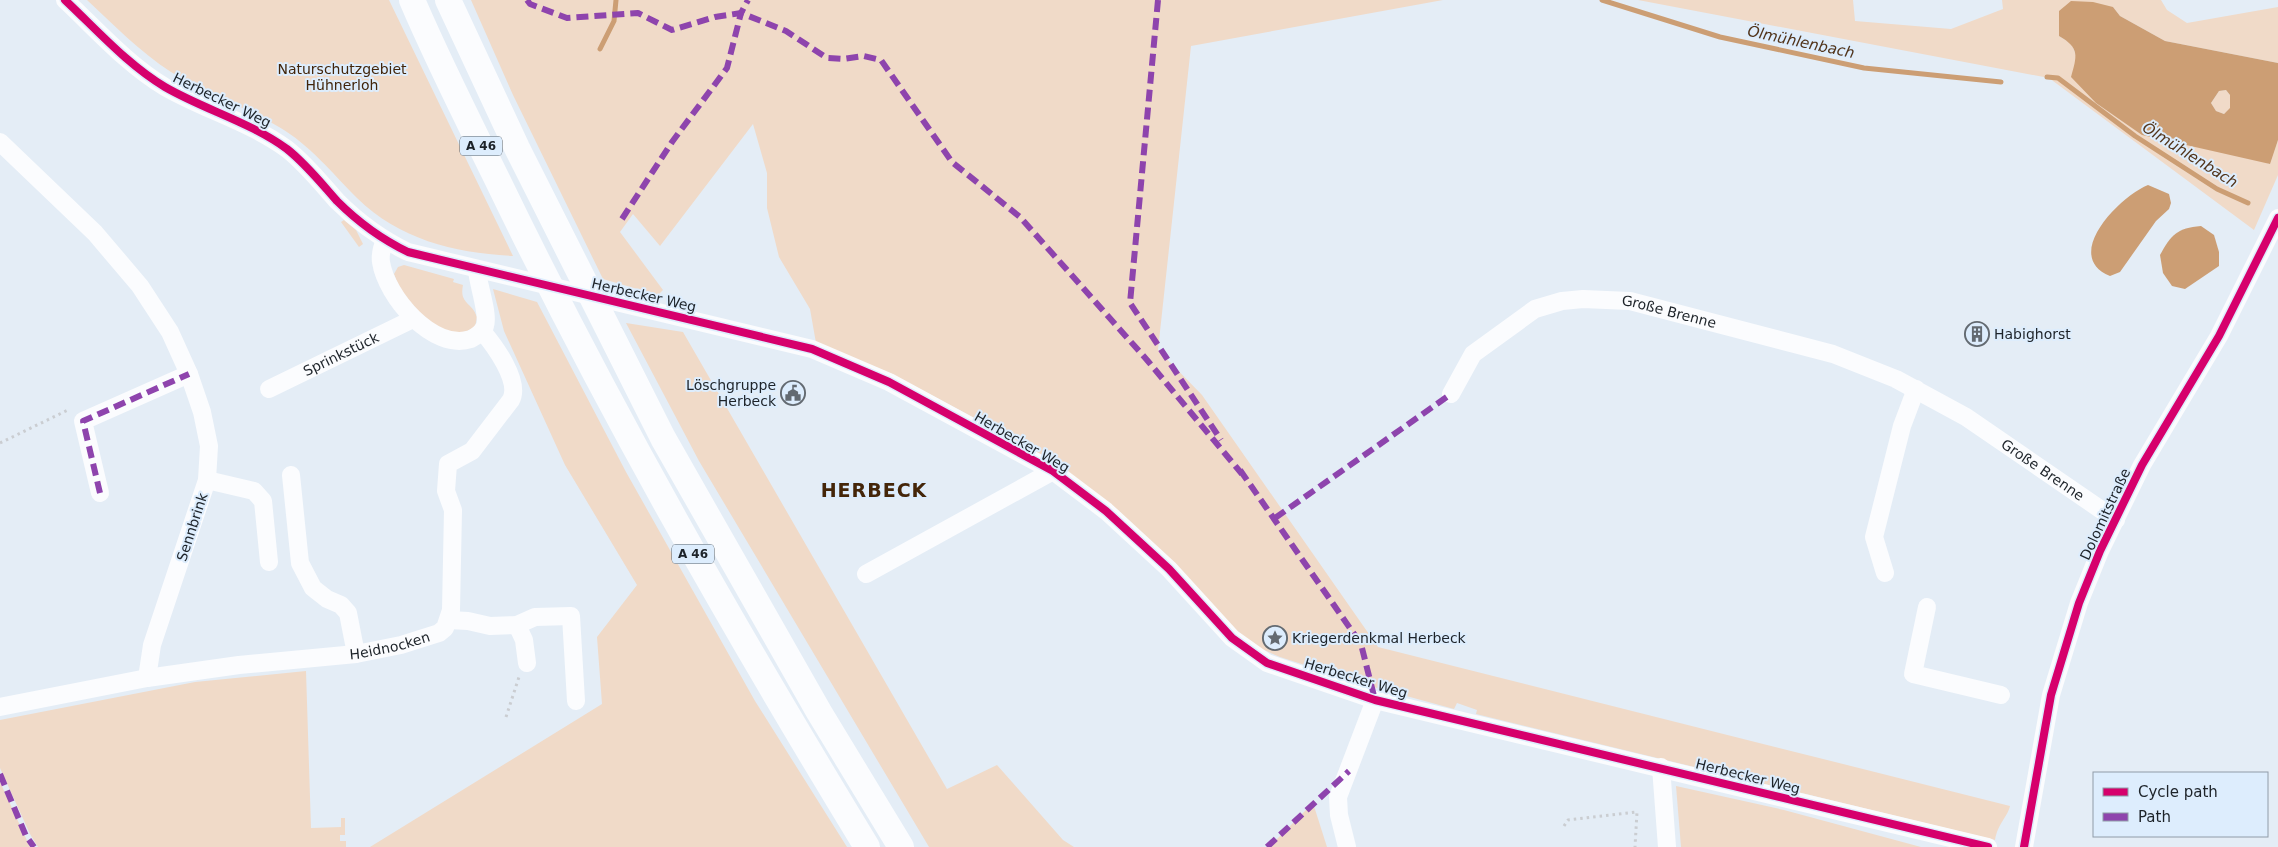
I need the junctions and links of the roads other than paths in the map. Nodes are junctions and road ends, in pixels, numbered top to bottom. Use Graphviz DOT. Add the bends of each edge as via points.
graph roads {
  1 [pos="65,0"];
  2 [pos="412,0"];
  3 [pos="450,4"];
  4 [pos="0,142"];
  5 [pos="2278,218"];
  6 [pos="385,240"];
  7 [pos="479,270"];
  8 [pos="413,318"];
  9 [pos="482,331"];
  10 [pos="189,374"];
  11 [pos="269,389"];
  12 [pos="1916,389"];
  13 [pos="1450,394"];
  14 [pos="1053,471"];
  15 [pos="291,475"];
  16 [pos="207,480"];
  17 [pos="100,493"];
  18 [pos="2116,520"];
  19 [pos="269,562"];
  20 [pos="1885,573"];
  21 [pos="866,574"];
  22 [pos="1927,607"];
  23 [pos="449,620"];
  24 [pos="518,625"];
  25 [pos="356,654"];
  26 [pos="527,663"];
  27 [pos="147,678"];
  28 [pos="2001,695"];
  29 [pos="1375,700"];
  30 [pos="576,701"];
  31 [pos="0,707"];
  32 [pos="1660,767"];
  33 [pos="867,847"];
  34 [pos="902,847"];
  35 [pos="1347,847"];
  36 [pos="1667,847"];
  37 [pos="1988,847"];
  38 [pos="2024,847"];
  1 -- 6 [label="street, Herbecker Weg" via="152,78 286,149 338,202"];
  2 -- 33 [label="highway, A 46" via="533,254 618,419 776,698"];
  3 -- 34 [label="highway, A 46" via="517,148 663,438 819,712"];
  4 -- 10 [label="street, Sennbrink" via="94,233 140,286 170,332"];
  5 -- 18 [label="street, Dolomitstraße" via="2219,336 2142,465"];
  6 -- 7 [label="street, Herbecker Weg" via="408,252"];
  6 -- 8 [label="street" via="381,262 386,278"];
  7 -- 9 [label="street" via="486,317"];
  7 -- 14 [label="street, Herbecker Weg" via="812,349 889,382"];
  8 -- 9 [label="street" via="440,337 454,341 475,337"];
  8 -- 11 [label="street, Sprinkstück"];
  9 -- 23 [label="street" via="498,350 513,393 472,451 448,464 446,491 453,510"];
  10 -- 16 [label="street, Sennbrink" via="209,446"];
  10 -- 17 [label="street" via="83,421"];
  12 -- 13 [label="street, Große Brenne" via="1873,368 1833,354 1630,301 1583,299 1535,309 1502,332 1473,354"];
  12 -- 18 [label="street, Große Brenne" via="1966,417"];
  12 -- 20 [label="street" via="1902,426 1874,538"];
  14 -- 21 [label="street, Herbecker Weg"];
  14 -- 29 [label="street, Herbecker Weg" via="1106,510 1169,569 1232,638 1250,653 1267,663"];
  15 -- 25 [label="street" via="300,563 313,588 348,613"];
  16 -- 19 [label="street" via="254,491 263,501"];
  16 -- 27 [label="street, Sennbrink" via="152,645"];
  18 -- 38 [label="street, Dolomitstraße" via="2079,603 2064,648 2044,733"];
  22 -- 28 [label="street" via="1912,674"];
  23 -- 24 [label="street" via="490,626"];
  23 -- 25 [label="street, Heidnocken" via="439,633"];
  24 -- 26 [label="street"];
  24 -- 30 [label="street" via="535,617 571,616"];
  25 -- 27 [label="street, Heidnocken"];
  27 -- 31 [label="street, Heidnocken"];
  29 -- 32 [label="street, Herbecker Weg"];
  29 -- 35 [label="street" via="1338,797"];
  32 -- 36 [label="street"];
  32 -- 37 [label="street, Herbecker Weg"];
}
